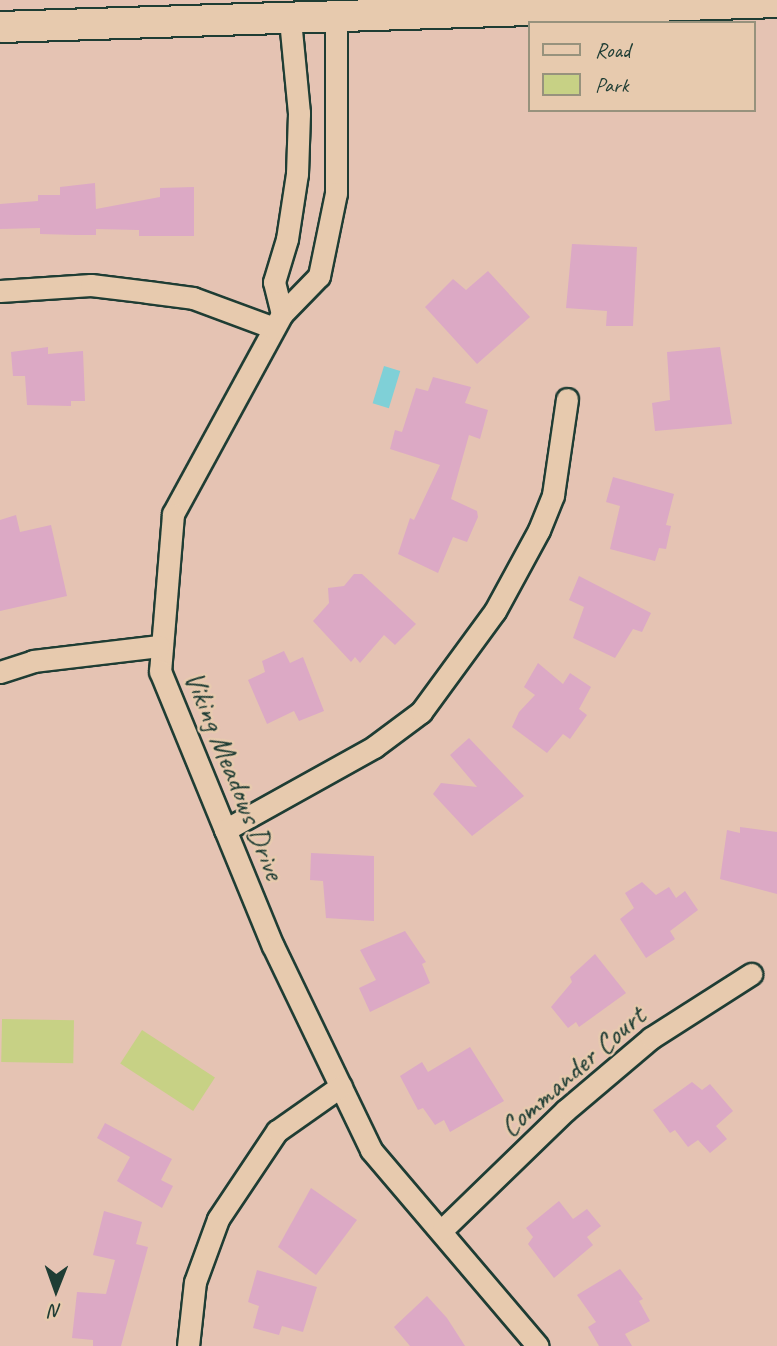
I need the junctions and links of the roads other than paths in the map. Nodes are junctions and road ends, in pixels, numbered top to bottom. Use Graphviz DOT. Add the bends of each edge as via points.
graph roads {
  1 [pos="777,2"];
  2 [pos="336,17"];
  3 [pos="290,19"];
  4 [pos="0,27"];
  5 [pos="0,291"];
  6 [pos="278,321"];
  7 [pos="567,399"];
  8 [pos="159,646"];
  9 [pos="0,672"];
  10 [pos="225,830"];
  11 [pos="751,974"];
  12 [pos="341,1087"];
  13 [pos="443,1229"];
  14 [pos="187,1346"];
  15 [pos="538,1346"];
  1 -- 2 [label="street"];
  2 -- 3 [label="street"];
  2 -- 6 [label="street, Viking Meadows Drive" via="336,193 319,276"];
  3 -- 4 [label="street"];
  3 -- 6 [label="street" via="299,113 297,174 287,239 274,282"];
  5 -- 6 [label="street" via="91,285 193,298"];
  6 -- 8 [label="street, Viking Meadows Drive" via="173,514"];
  7 -- 10 [label="street" via="553,495 508,588 469,651 421,712 374,747"];
  8 -- 9 [label="street" via="33,661"];
  8 -- 10 [label="street, Viking Meadows Drive" via="160,671"];
  10 -- 12 [label="street, Viking Meadows Drive" via="273,946"];
  11 -- 13 [label="street, Commander Court" via="651,1038 566,1110"];
  12 -- 13 [label="street, Viking Meadows Drive" via="371,1150"];
  12 -- 14 [label="street" via="277,1131 218,1219 195,1282"];
  13 -- 15 [label="street, Viking Meadows Drive"];
}
